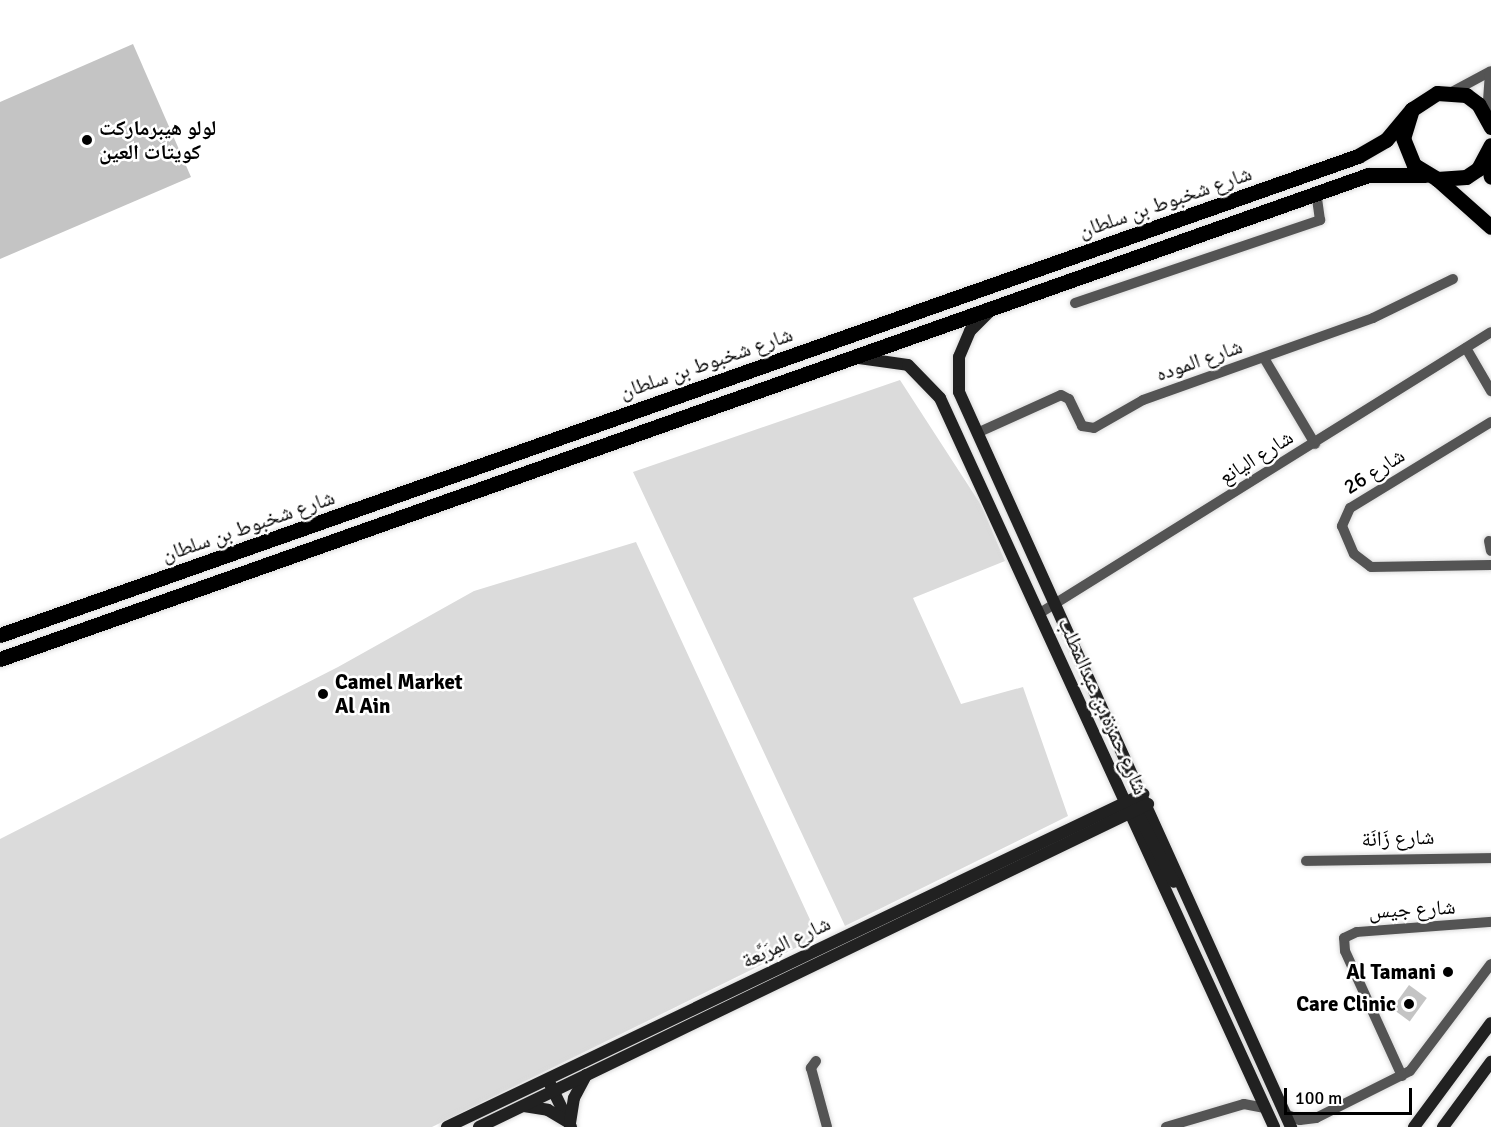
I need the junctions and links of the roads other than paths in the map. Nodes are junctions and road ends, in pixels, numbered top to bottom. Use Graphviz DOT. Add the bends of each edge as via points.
graph roads {
  1 [pos="1491,72"];
  2 [pos="1451,92"];
  3 [pos="1412,110"];
  4 [pos="1489,121"];
  5 [pos="1489,152"];
  6 [pos="1431,177"];
  7 [pos="1491,177"];
  8 [pos="1316,193"];
  9 [pos="1491,226"];
  10 [pos="1453,279"];
  11 [pos="1075,303"];
  12 [pos="995,307"];
  13 [pos="1491,332"];
  14 [pos="1466,348"];
  15 [pos="1264,358"];
  16 [pos="849,359"];
  17 [pos="1491,391"];
  18 [pos="1491,422"];
  19 [pos="977,433"];
  20 [pos="1315,444"];
  21 [pos="1491,566"];
  22 [pos="1054,605"];
  23 [pos="1040,613"];
  24 [pos="0,635"];
  25 [pos="0,659"];
  26 [pos="1136,804"];
  27 [pos="1491,858"];
  28 [pos="1306,861"];
  29 [pos="1491,922"];
  30 [pos="1491,964"];
  31 [pos="1491,1023"];
  32 [pos="816,1061"];
  33 [pos="1491,1062"];
  34 [pos="586,1075"];
  35 [pos="551,1076"];
  36 [pos="1402,1076"];
  37 [pos="1254,1084"];
  38 [pos="556,1089"];
  39 [pos="1244,1104"];
  40 [pos="522,1106"];
  41 [pos="1265,1108"];
  42 [pos="1285,1114"];
  43 [pos="1316,1118"];
  44 [pos="570,1125"];
  45 [pos="447,1127"];
  46 [pos="480,1127"];
  47 [pos="827,1127"];
  48 [pos="1166,1127"];
  49 [pos="1274,1127"];
  50 [pos="1291,1127"];
  51 [pos="1308,1127"];
  52 [pos="1414,1127"];
  53 [pos="1443,1127"];
  1 -- 2 [label="street"];
  1 -- 4 [label="street"];
  2 -- 3 [label="main road, شارع شخبوط بن سلطان" via="1430,96"];
  2 -- 4 [label="main road" via="1466,95"];
  3 -- 6 [label="main road" via="1403,138 1410,159"];
  3 -- 24 [label="main road, شارع شخبوط بن سلطان" via="1386,140 1358,156"];
  5 -- 6 [label="main road, شارع شخبوط بن سلطان" via="1466,177"];
  5 -- 7 [label="main road"];
  6 -- 8 [label="main road, شارع شخبوط بن سلطان" via="1386,171"];
  6 -- 9 [label="main road"];
  8 -- 11 [label="street" via="1320,220"];
  8 -- 12 [label="main road, شارع شخبوط بن سلطان"];
  10 -- 15 [label="street, شارع الموده" via="1373,318"];
  12 -- 16 [label="main road, شارع شخبوط بن سلطان"];
  12 -- 19 [label="street, شارع حمزة بن عبدالمطلب" via="970,331 959,357 959,392"];
  13 -- 14 [label="street, شارع اليانع"];
  14 -- 17 [label="street"];
  14 -- 20 [label="street, شارع اليانع"];
  15 -- 19 [label="street, شارع الموده" via="1143,400 1090,429 1082,426 1071,403 1061,395"];
  15 -- 20 [label="street"];
  16 -- 23 [label="street, شارع حمزة بن عبدالمطلب" via="894,360 932,385"];
  16 -- 25 [label="main road, شارع شخبوط بن سلطان"];
  18 -- 21 [label="street, شارع 26" via="1350,508 1342,526 1354,554 1371,567"];
  19 -- 22 [label="street, شارع حمزة بن عبدالمطلب"];
  20 -- 22 [label="street, شارع اليانع"];
  22 -- 23 [label="street, شارع اليانع"];
  22 -- 26 [label="street, شارع حمزة بن عبدالمطلب"];
  23 -- 26 [label="street, شارع حمزة بن عبدالمطلب"];
  26 -- 34 [label="street, شارع المِرَبَّعة"];
  26 -- 35 [label="street, شارع المِرَبَّعة"];
  26 -- 37 [label="street, شارع حمزة بن عبدالمطلب"];
  26 -- 42 [label="street" via="1164,864 1194,910"];
  27 -- 28 [label="street, شارع زَانَة"];
  29 -- 36 [label="street, شارع جيس" via="1357,932 1344,938 1345,951"];
  30 -- 36 [label="street" via="1418,1064"];
  31 -- 52 [label="street"];
  32 -- 47 [label="street" via="811,1068"];
  33 -- 53 [label="street"];
  34 -- 38 [label="street, شارع المِرَبَّعة"];
  34 -- 44 [label="street" via="574,1098"];
  35 -- 38 [label="street"];
  35 -- 45 [label="street, شارع المِرَبَّعة"];
  36 -- 43 [label="street"];
  37 -- 39 [label="street"];
  37 -- 41 [label="street, شارع حمزة بن عبدالمطلب"];
  38 -- 40 [label="street, شارع المِرَبَّعة"];
  38 -- 44 [label="street"];
  39 -- 41 [label="street"];
  39 -- 48 [label="street"];
  40 -- 44 [label="street" via="548,1110"];
  40 -- 46 [label="street, شارع المِرَبَّعة"];
  41 -- 49 [label="street, شارع حمزة بن عبدالمطلب"];
  42 -- 43 [label="street" via="1300,1120"];
  42 -- 50 [label="street"];
  43 -- 51 [label="street"];
}
